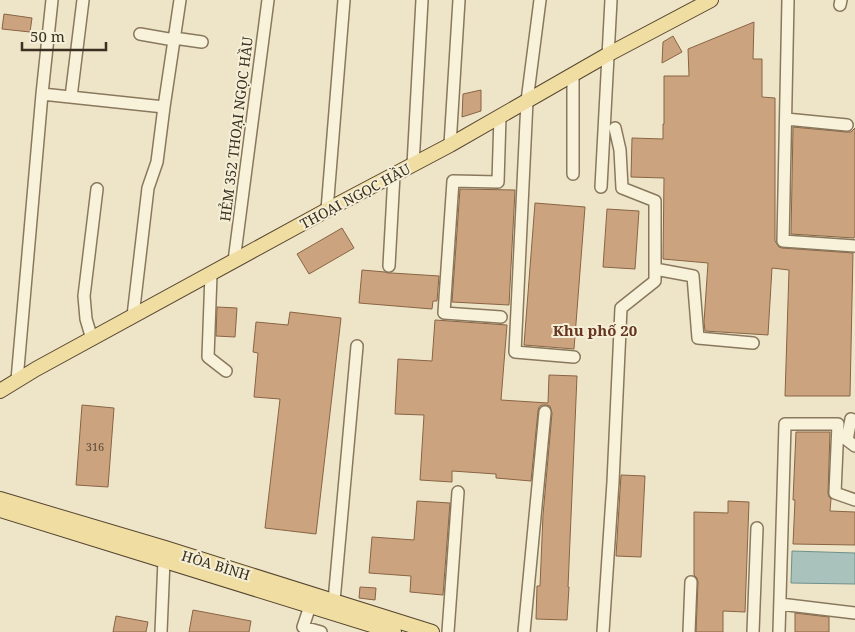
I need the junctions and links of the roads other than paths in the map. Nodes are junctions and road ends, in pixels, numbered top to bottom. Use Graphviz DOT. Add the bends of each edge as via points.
graph roads {
  1 [pos="52,0"];
  2 [pos="83,0"];
  3 [pos="180,0"];
  4 [pos="268,0"];
  5 [pos="344,0"];
  6 [pos="422,0"];
  7 [pos="459,0"];
  8 [pos="540,0"];
  9 [pos="611,0"];
  10 [pos="788,0"];
  11 [pos="707,1"];
  12 [pos="140,34"];
  13 [pos="174,39"];
  14 [pos="202,42"];
  15 [pos="607,55"];
  16 [pos="574,75"];
  17 [pos="42,94"];
  18 [pos="70,97"];
  19 [pos="527,101"];
  20 [pos="164,107"];
  21 [pos="500,116"];
  22 [pos="786,120"];
  23 [pos="847,125"];
  24 [pos="615,128"];
  25 [pos="450,146"];
  26 [pos="413,165"];
  27 [pos="573,174"];
  28 [pos="394,175"];
  29 [pos="601,187"];
  30 [pos="98,189"];
  31 [pos="327,210"];
  32 [pos="855,246"];
  33 [pos="234,262"];
  34 [pos="389,266"];
  35 [pos="655,269"];
  36 [pos="211,274"];
  37 [pos="133,316"];
  38 [pos="501,316"];
  39 [pos="92,339"];
  40 [pos="754,344"];
  41 [pos="357,346"];
  42 [pos="574,357"];
  43 [pos="226,371"];
  44 [pos="18,380"];
  45 [pos="0,391"];
  46 [pos="545,412"];
  47 [pos="855,421"];
  48 [pos="855,446"];
  49 [pos="458,492"];
  50 [pos="0,499"];
  51 [pos="855,500"];
  52 [pos="0,510"];
  53 [pos="758,528"];
  54 [pos="164,560"];
  55 [pos="690,582"];
  56 [pos="312,601"];
  57 [pos="334,601"];
  58 [pos="780,604"];
  59 [pos="855,613"];
  60 [pos="161,632"];
  61 [pos="322,632"];
  62 [pos="394,632"];
  63 [pos="432,632"];
  64 [pos="448,632"];
  65 [pos="524,632"];
  66 [pos="603,632"];
  67 [pos="689,632"];
  68 [pos="753,632"];
  69 [pos="779,632"];
  1 -- 17 [label="street"];
  2 -- 18 [label="street"];
  3 -- 13 [label="street"];
  4 -- 33 [label="street, HẺM 352 THOẠI NGỌC HẦU"];
  5 -- 31 [label="street"];
  6 -- 26 [label="street"];
  7 -- 25 [label="street"];
  8 -- 19 [label="street"];
  9 -- 15 [label="street"];
  10 -- 22 [label="street"];
  11 -- 15 [label="main road, THOẠI NGỌC HẦU"];
  12 -- 13 [label="street"];
  13 -- 14 [label="street"];
  13 -- 20 [label="street"];
  15 -- 16 [label="main road, THOẠI NGỌC HẦU"];
  15 -- 29 [label="street"];
  16 -- 19 [label="main road, THOẠI NGỌC HẦU"];
  16 -- 27 [label="street"];
  17 -- 18 [label="street"];
  17 -- 44 [label="street"];
  18 -- 20 [label="street"];
  19 -- 21 [label="main road, THOẠI NGỌC HẦU"];
  19 -- 42 [label="street" via="516,352"];
  20 -- 37 [label="street" via="157,162 148,188"];
  21 -- 25 [label="main road, THOẠI NGỌC HẦU"];
  21 -- 38 [label="street" via="498,182 453,181 444,313"];
  22 -- 23 [label="street"];
  22 -- 32 [label="street" via="783,241"];
  24 -- 35 [label="street" via="622,188 656,201"];
  25 -- 26 [label="main road, THOẠI NGỌC HẦU"];
  26 -- 28 [label="main road, THOẠI NGỌC HẦU"];
  28 -- 31 [label="main road, THOẠI NGỌC HẦU"];
  28 -- 34 [label="street"];
  30 -- 39 [label="street" via="84,296"];
  31 -- 33 [label="main road, THOẠI NGỌC HẦU"];
  33 -- 36 [label="main road, THOẠI NGỌC HẦU"];
  35 -- 40 [label="street" via="694,276 698,338"];
  35 -- 66 [label="street" via="655,281 621,308"];
  36 -- 37 [label="main road, THOẠI NGỌC HẦU"];
  36 -- 43 [label="street" via="208,357"];
  37 -- 39 [label="main road, THOẠI NGỌC HẦU"];
  39 -- 44 [label="main road, THOẠI NGỌC HẦU"];
  41 -- 57 [label="street"];
  44 -- 45 [label="main road, THOẠI NGỌC HẦU"];
  46 -- 65 [label="street"];
  47 -- 48 [label="street" via="851,419 847,440"];
  49 -- 64 [label="street"];
  50 -- 56 [label="main road, HÒA BÌNH" via="128,537"];
  51 -- 58 [label="street" via="835,493 838,424 785,424"];
  52 -- 54 [label="main road, HÒA BÌNH"];
  53 -- 68 [label="street"];
  54 -- 56 [label="main road, HÒA BÌNH"];
  54 -- 60 [label="street"];
  55 -- 67 [label="street"];
  56 -- 57 [label="main road, HÒA BÌNH"];
  56 -- 61 [label="street" via="303,627"];
  56 -- 62 [label="main road, HÒA BÌNH"];
  57 -- 63 [label="main road, HÒA BÌNH"];
  58 -- 59 [label="street"];
  58 -- 69 [label="street"];
}
